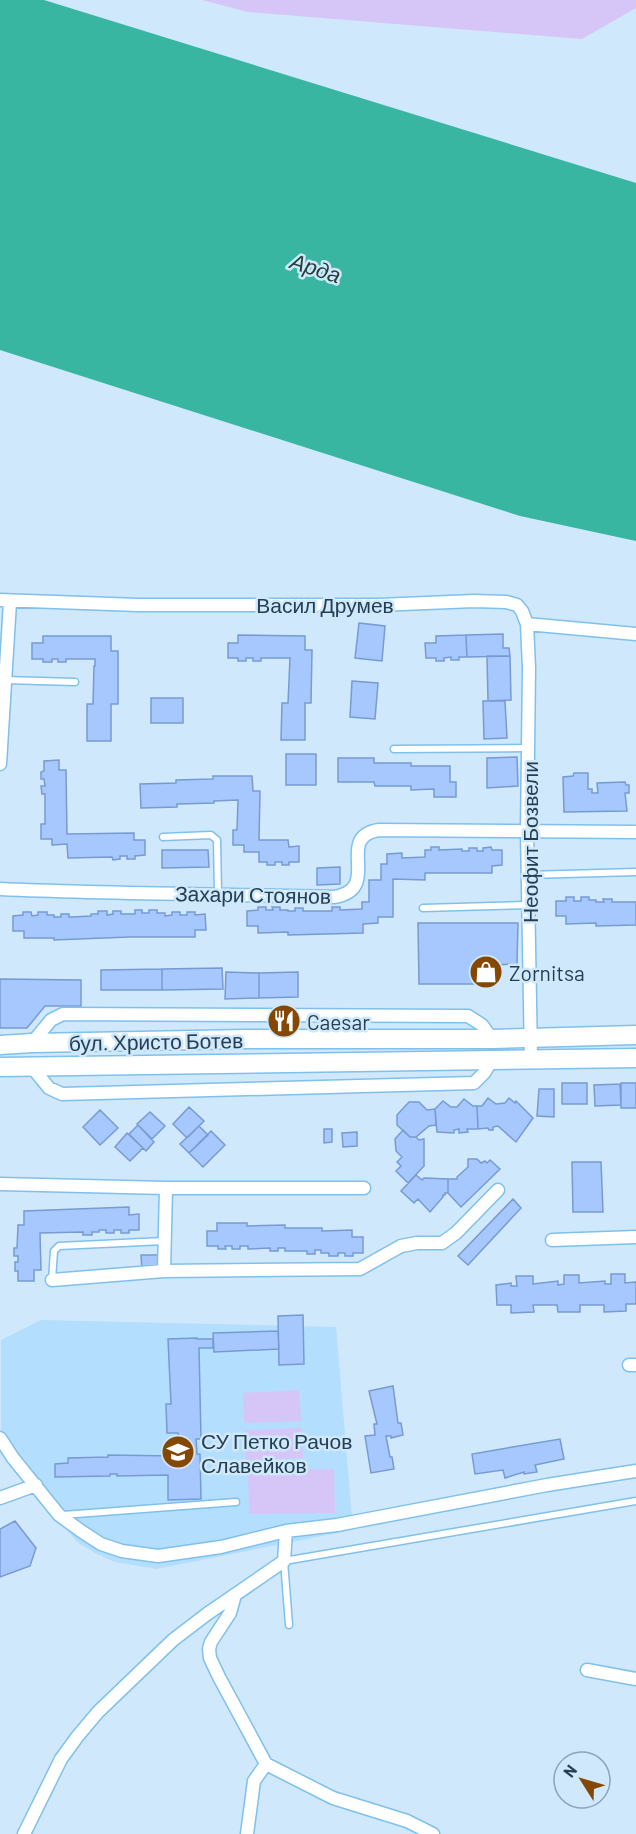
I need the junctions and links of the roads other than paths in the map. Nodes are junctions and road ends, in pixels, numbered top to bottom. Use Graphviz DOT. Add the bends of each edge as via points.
graph roads {
  1 [pos="5,601"];
  2 [pos="527,624"];
  3 [pos="636,634"];
  4 [pos="5,680"];
  5 [pos="75,682"];
  6 [pos="528,748"];
  7 [pos="394,749"];
  8 [pos="0,764"];
  9 [pos="527,832"];
  10 [pos="636,832"];
  11 [pos="163,837"];
  12 [pos="636,872"];
  13 [pos="528,875"];
  14 [pos="0,889"];
  15 [pos="218,894"];
  16 [pos="528,905"];
  17 [pos="423,908"];
  18 [pos="636,1035"];
  19 [pos="531,1037"];
  20 [pos="492,1039"];
  21 [pos="32,1043"];
  22 [pos="0,1045"];
  23 [pos="636,1058"];
  24 [pos="531,1059"];
  25 [pos="492,1060"];
  26 [pos="31,1066"];
  27 [pos="0,1067"];
  28 [pos="0,1184"];
  29 [pos="166,1188"];
  30 [pos="364,1188"];
  31 [pos="498,1190"];
  32 [pos="636,1238"];
  33 [pos="552,1240"];
  34 [pos="165,1241"];
  35 [pos="164,1271"];
  36 [pos="52,1280"];
  37 [pos="0,1438"];
  38 [pos="636,1471"];
  39 [pos="36,1485"];
  40 [pos="0,1498"];
  41 [pos="636,1501"];
  42 [pos="236,1502"];
  43 [pos="59,1515"];
  44 [pos="286,1531"];
  45 [pos="284,1561"];
  46 [pos="235,1595"];
  47 [pos="289,1625"];
  48 [pos="587,1670"];
  49 [pos="636,1679"];
  50 [pos="266,1764"];
  51 [pos="24,1834"];
  52 [pos="247,1834"];
  53 [pos="433,1834"];
  1 -- 2 [label="street, Васил Друмев" via="138,605 506,602 517,605"];
  1 -- 4 [label="street"];
  2 -- 3 [label="street"];
  2 -- 6 [label="street, Неофит Бозвели"];
  4 -- 5 [label="lane"];
  4 -- 8 [label="street"];
  6 -- 7 [label="lane"];
  6 -- 9 [label="street, Неофит Бозвели"];
  9 -- 10 [label="street, Захари Стоянов"];
  9 -- 13 [label="street, Неофит Бозвели"];
  9 -- 15 [label="street, Захари Стоянов" via="369,831 359,845 357,883 345,895"];
  11 -- 15 [label="lane" via="211,836 216,840"];
  12 -- 13 [label="lane"];
  13 -- 16 [label="street, Неофит Бозвели"];
  14 -- 15 [label="street, Захари Стоянов"];
  16 -- 17 [label="lane"];
  16 -- 19 [label="street, Неофит Бозвели"];
  18 -- 19 [label="main road, бул. Христо Ботев"];
  19 -- 20 [label="main road, бул. Христо Ботев"];
  19 -- 24 [label="street, Неофит Бозвели"];
  20 -- 21 [label="main road, бул. Христо Ботев"];
  20 -- 21 [label="street" via="482,1025 468,1016 63,1014 51,1020"];
  21 -- 22 [label="main road, бул. Христо Ботев"];
  23 -- 24 [label="main road, бул. Христо Ботев"];
  24 -- 25 [label="main road, бул. Христо Ботев"];
  25 -- 26 [label="main road, бул. Христо Ботев"];
  25 -- 26 [label="street" via="474,1083 62,1094 49,1088"];
  26 -- 27 [label="main road, бул. Христо Ботев"];
  28 -- 29 [label="street"];
  29 -- 30 [label="street"];
  29 -- 34 [label="street"];
  31 -- 35 [label="street" via="442,1243 401,1246 360,1269"];
  32 -- 33 [label="street"];
  34 -- 35 [label="street"];
  34 -- 36 [label="lane" via="59,1246 54,1251"];
  35 -- 36 [label="street"];
  37 -- 39 [label="street"];
  38 -- 44 [label="street" via="337,1526"];
  39 -- 40 [label="street"];
  39 -- 43 [label="street"];
  41 -- 45 [label="lane"];
  42 -- 43 [label="lane"];
  43 -- 44 [label="street" via="101,1544 158,1556 221,1547"];
  44 -- 45 [label="street"];
  45 -- 46 [label="street"];
  45 -- 47 [label="lane"];
  46 -- 50 [label="street" via="230,1613 211,1642 210,1658"];
  46 -- 51 [label="street" via="173,1640 98,1712 61,1759"];
  48 -- 49 [label="street"];
  50 -- 52 [label="street" via="254,1781"];
  50 -- 53 [label="street" via="333,1798 407,1821"];
}
